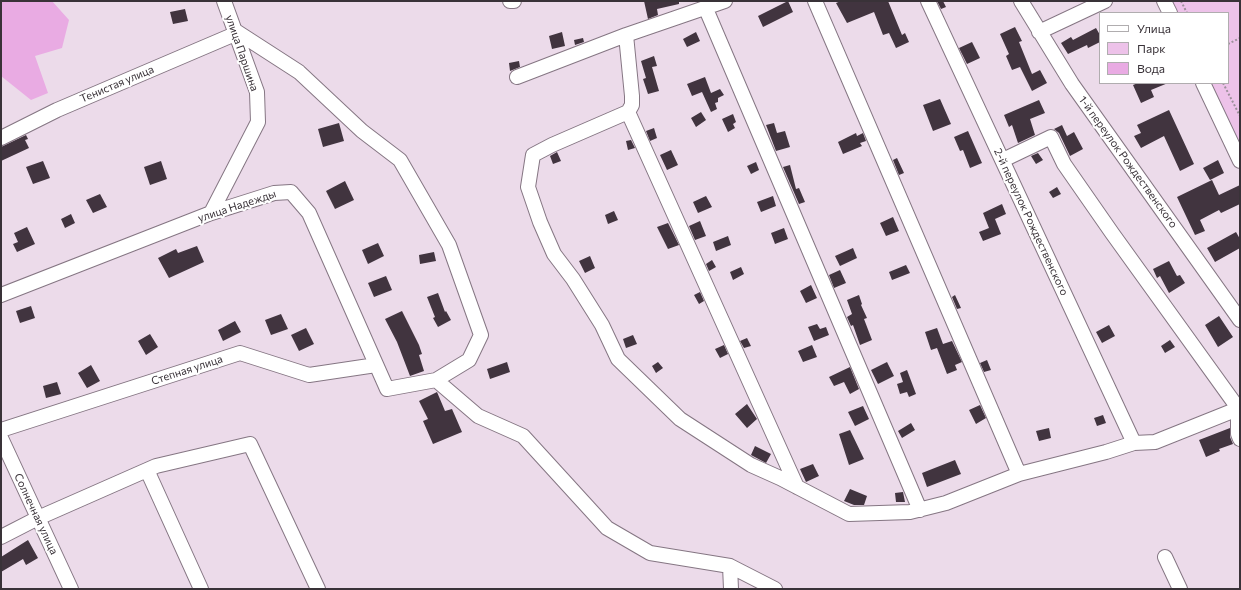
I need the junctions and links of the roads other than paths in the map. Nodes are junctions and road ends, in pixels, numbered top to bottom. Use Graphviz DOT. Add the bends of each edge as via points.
graph roads {
  1 [pos="224,1"];
  2 [pos="725,1"];
  3 [pos="815,1"];
  4 [pos="928,1"];
  5 [pos="1021,1"];
  6 [pos="1105,1"];
  7 [pos="1164,1"];
  8 [pos="706,8"];
  9 [pos="1170,12"];
  10 [pos="234,32"];
  11 [pos="1039,32"];
  12 [pos="626,35"];
  13 [pos="517,77"];
  14 [pos="1203,84"];
  15 [pos="628,112"];
  16 [pos="1,138"];
  17 [pos="1003,160"];
  18 [pos="1240,161"];
  19 [pos="211,213"];
  20 [pos="1,295"];
  21 [pos="1240,320"];
  22 [pos="376,365"];
  23 [pos="436,380"];
  24 [pos="1239,408"];
  25 [pos="1,430"];
  26 [pos="1,438"];
  27 [pos="1240,438"];
  28 [pos="1134,443"];
  29 [pos="146,470"];
  30 [pos="1020,474"];
  31 [pos="797,487"];
  32 [pos="920,510"];
  33 [pos="38,518"];
  34 [pos="1,537"];
  35 [pos="1165,557"];
  36 [pos="730,566"];
  37 [pos="71,589"];
  38 [pos="201,589"];
  39 [pos="318,589"];
  40 [pos="731,589"];
  41 [pos="775,589"];
  42 [pos="1180,589"];
  1 -- 10 [label="street, улица Паршина"];
  2 -- 8 [label="street"];
  3 -- 30 [label="street"];
  4 -- 17 [label="street, 2-й переулок Рождественского"];
  5 -- 11 [label="street, 1-й переулок Рождественского"];
  6 -- 11 [label="street"];
  7 -- 9 [label="street"];
  8 -- 12 [label="street"];
  8 -- 32 [label="street"];
  10 -- 16 [label="street, Тенистая улица" via="57,110"];
  10 -- 19 [label="street, улица Паршина" via="257,92 258,122"];
  10 -- 23 [label="street" via="299,72 362,131 400,160 449,245 481,335 469,360"];
  11 -- 21 [label="street, 1-й переулок Рождественского" via="1072,84"];
  12 -- 13 [label="street"];
  12 -- 15 [label="street" via="632,96 632,105"];
  14 -- 18 [label="street"];
  15 -- 31 [label="street"];
  15 -- 31 [label="street" via="533,155 528,187 554,254 602,325 618,360 649,391 680,419 751,465"];
  17 -- 24 [label="street" via="1051,137 1064,164"];
  17 -- 28 [label="street, 2-й переулок Рождественского"];
  19 -- 20 [label="street, улица Надежды"];
  19 -- 22 [label="street, улица Надежды" via="274,193 291,192 309,213"];
  22 -- 23 [label="street, улица Надежды" via="386,389"];
  22 -- 25 [label="street, Степная улица" via="309,375 240,353"];
  23 -- 36 [label="street" via="478,416 523,436 607,528 650,553"];
  24 -- 27 [label="street"];
  24 -- 28 [label="street" via="1155,442"];
  26 -- 33 [label="street, Солнечная улица"];
  28 -- 30 [label="street"];
  29 -- 33 [label="street"];
  29 -- 38 [label="street"];
  29 -- 39 [label="street" via="250,444"];
  30 -- 32 [label="street" via="946,504"];
  31 -- 32 [label="street" via="849,514"];
  33 -- 34 [label="street"];
  33 -- 37 [label="street, Солнечная улица"];
  35 -- 42 [label="street"];
  36 -- 40 [label="street"];
  36 -- 41 [label="street"];
}
